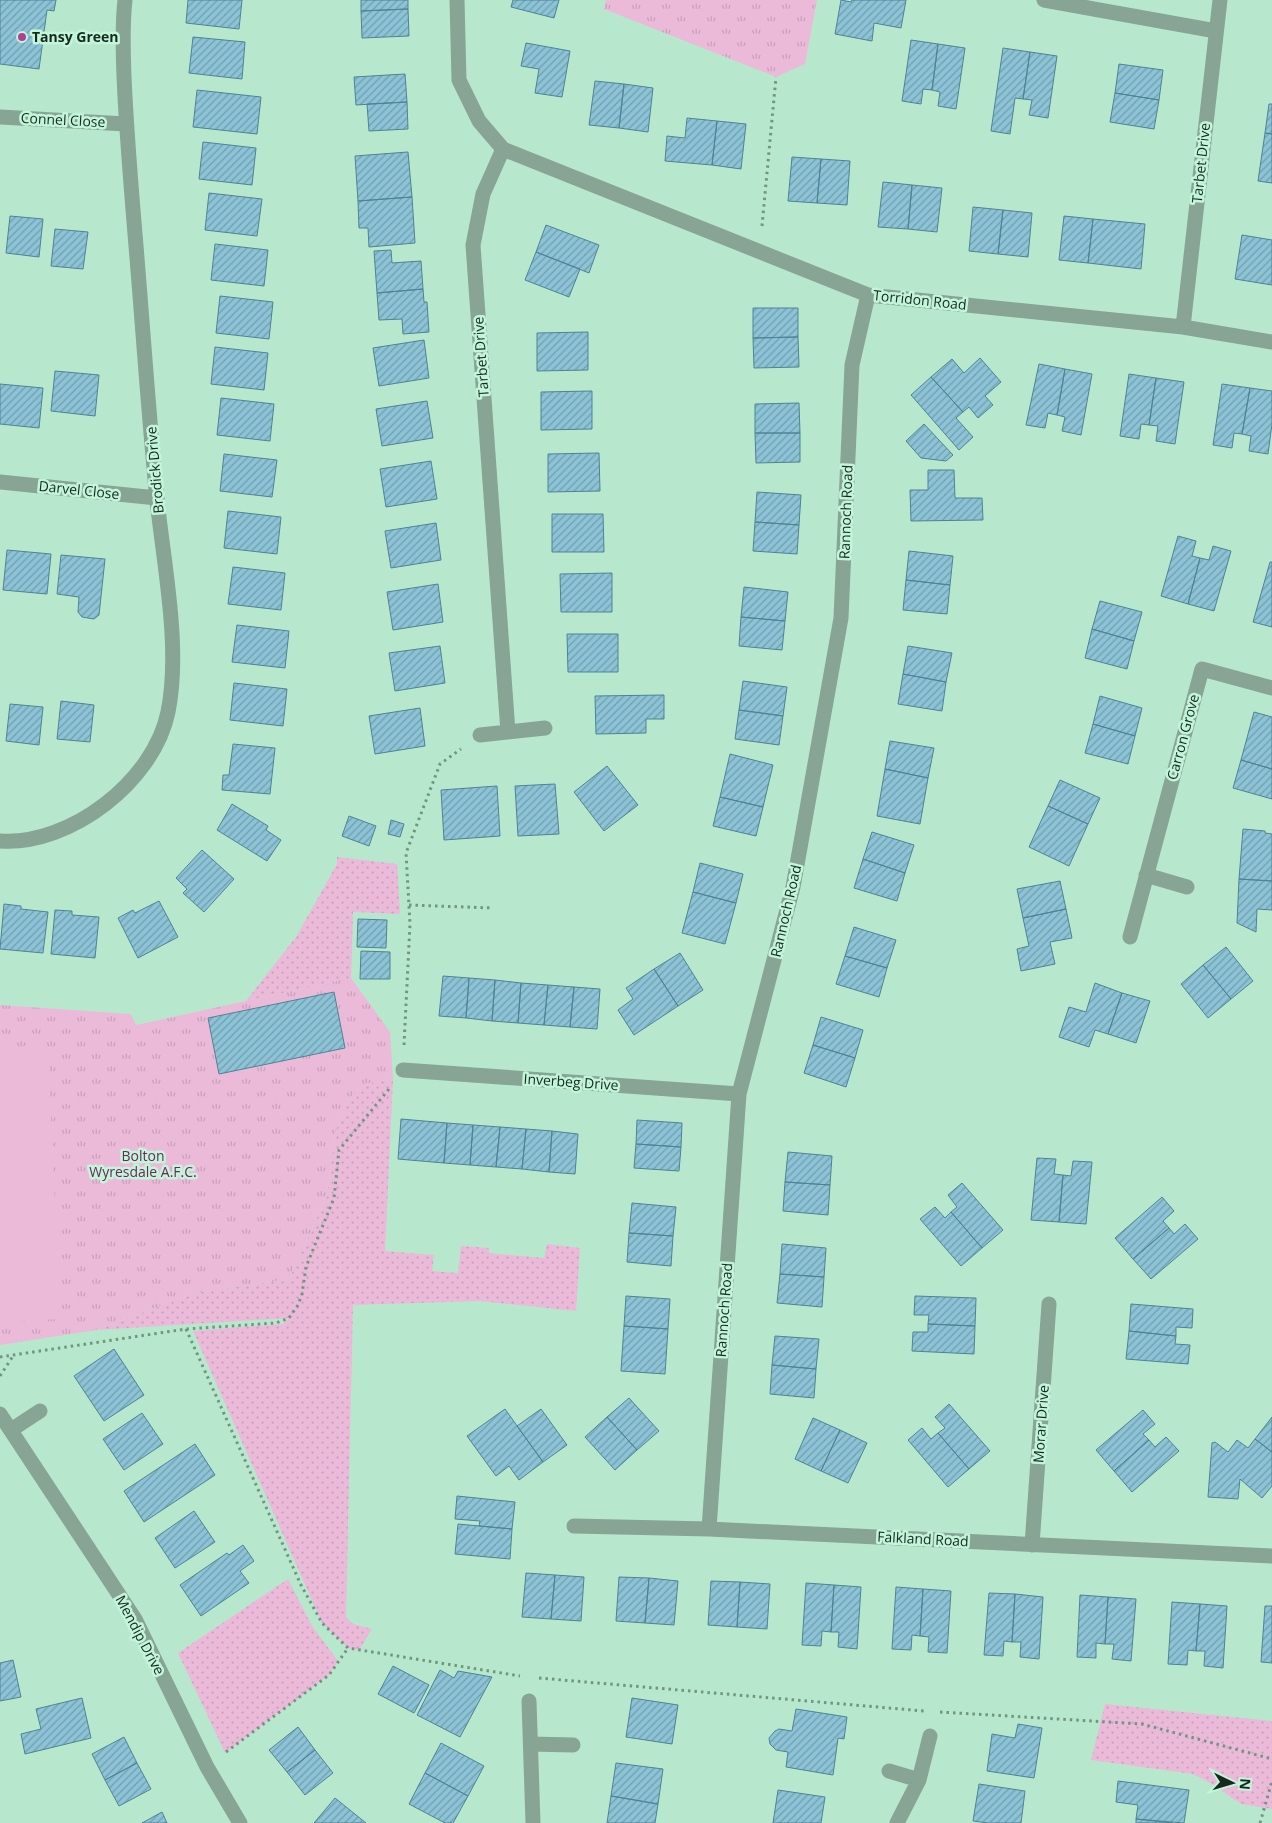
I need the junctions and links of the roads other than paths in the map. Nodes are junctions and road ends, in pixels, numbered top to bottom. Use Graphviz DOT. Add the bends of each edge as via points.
graph roads {
  1 [pos="125,0"];
  2 [pos="457,0"];
  3 [pos="1044,0"];
  4 [pos="1220,0"];
  5 [pos="1216,31"];
  6 [pos="0,117"];
  7 [pos="126,124"];
  8 [pos="503,149"];
  9 [pos="868,295"];
  10 [pos="1183,327"];
  11 [pos="1272,342"];
  12 [pos="0,482"];
  13 [pos="157,498"];
  14 [pos="1272,688"];
  15 [pos="545,728"];
  16 [pos="508,732"];
  17 [pos="480,735"];
  18 [pos="0,841"];
  19 [pos="1146,876"];
  20 [pos="1187,888"];
  21 [pos="1130,936"];
  22 [pos="403,1070"];
  23 [pos="739,1094"];
  24 [pos="1049,1304"];
  25 [pos="40,1412"];
  26 [pos="0,1414"];
  27 [pos="11,1430"];
  28 [pos="574,1526"];
  29 [pos="709,1529"];
  30 [pos="1032,1545"];
  31 [pos="1272,1556"];
  32 [pos="530,1701"];
  33 [pos="930,1736"];
  34 [pos="531,1744"];
  35 [pos="573,1745"];
  36 [pos="889,1771"];
  37 [pos="919,1780"];
  38 [pos="240,1823"];
  39 [pos="533,1823"];
  40 [pos="897,1823"];
  1 -- 7 [label="street, Brodick Drive" via="122,24"];
  2 -- 8 [label="street" via="459,80 479,121"];
  3 -- 5 [label="street"];
  4 -- 5 [label="street, Tarbet Drive"];
  5 -- 10 [label="street, Tarbet Drive"];
  6 -- 7 [label="street, Connel Close"];
  7 -- 13 [label="street, Brodick Drive"];
  8 -- 9 [label="street, Torridon Road"];
  8 -- 16 [label="street, Tarbet Drive" via="482,194 473,245"];
  9 -- 10 [label="street, Torridon Road"];
  9 -- 23 [label="street, Rannoch Road" via="852,365 842,618 793,887"];
  10 -- 11 [label="street, Torridon Road"];
  12 -- 13 [label="street, Darvel Close"];
  13 -- 18 [label="street, Brodick Drive" via="172,634 172,674 168,714 152,753 129,783 104,806 76,824 39,837"];
  14 -- 19 [label="street, Carron Grove" via="1202,669"];
  15 -- 16 [label="street"];
  16 -- 17 [label="street"];
  19 -- 20 [label="street"];
  19 -- 21 [label="street, Carron Grove"];
  22 -- 23 [label="street, Inverbeg Drive"];
  23 -- 29 [label="street, Rannoch Road"];
  24 -- 30 [label="street, Morar Drive"];
  25 -- 27 [label="street"];
  26 -- 27 [label="street, Mendip Drive"];
  27 -- 38 [label="street, Mendip Drive" via="135,1619 207,1767"];
  28 -- 29 [label="street, Falkland Road"];
  29 -- 30 [label="street, Falkland Road"];
  30 -- 31 [label="street, Falkland Road"];
  32 -- 34 [label="street"];
  33 -- 37 [label="street"];
  34 -- 35 [label="street"];
  34 -- 39 [label="street"];
  36 -- 37 [label="street"];
  37 -- 40 [label="street"];
}
